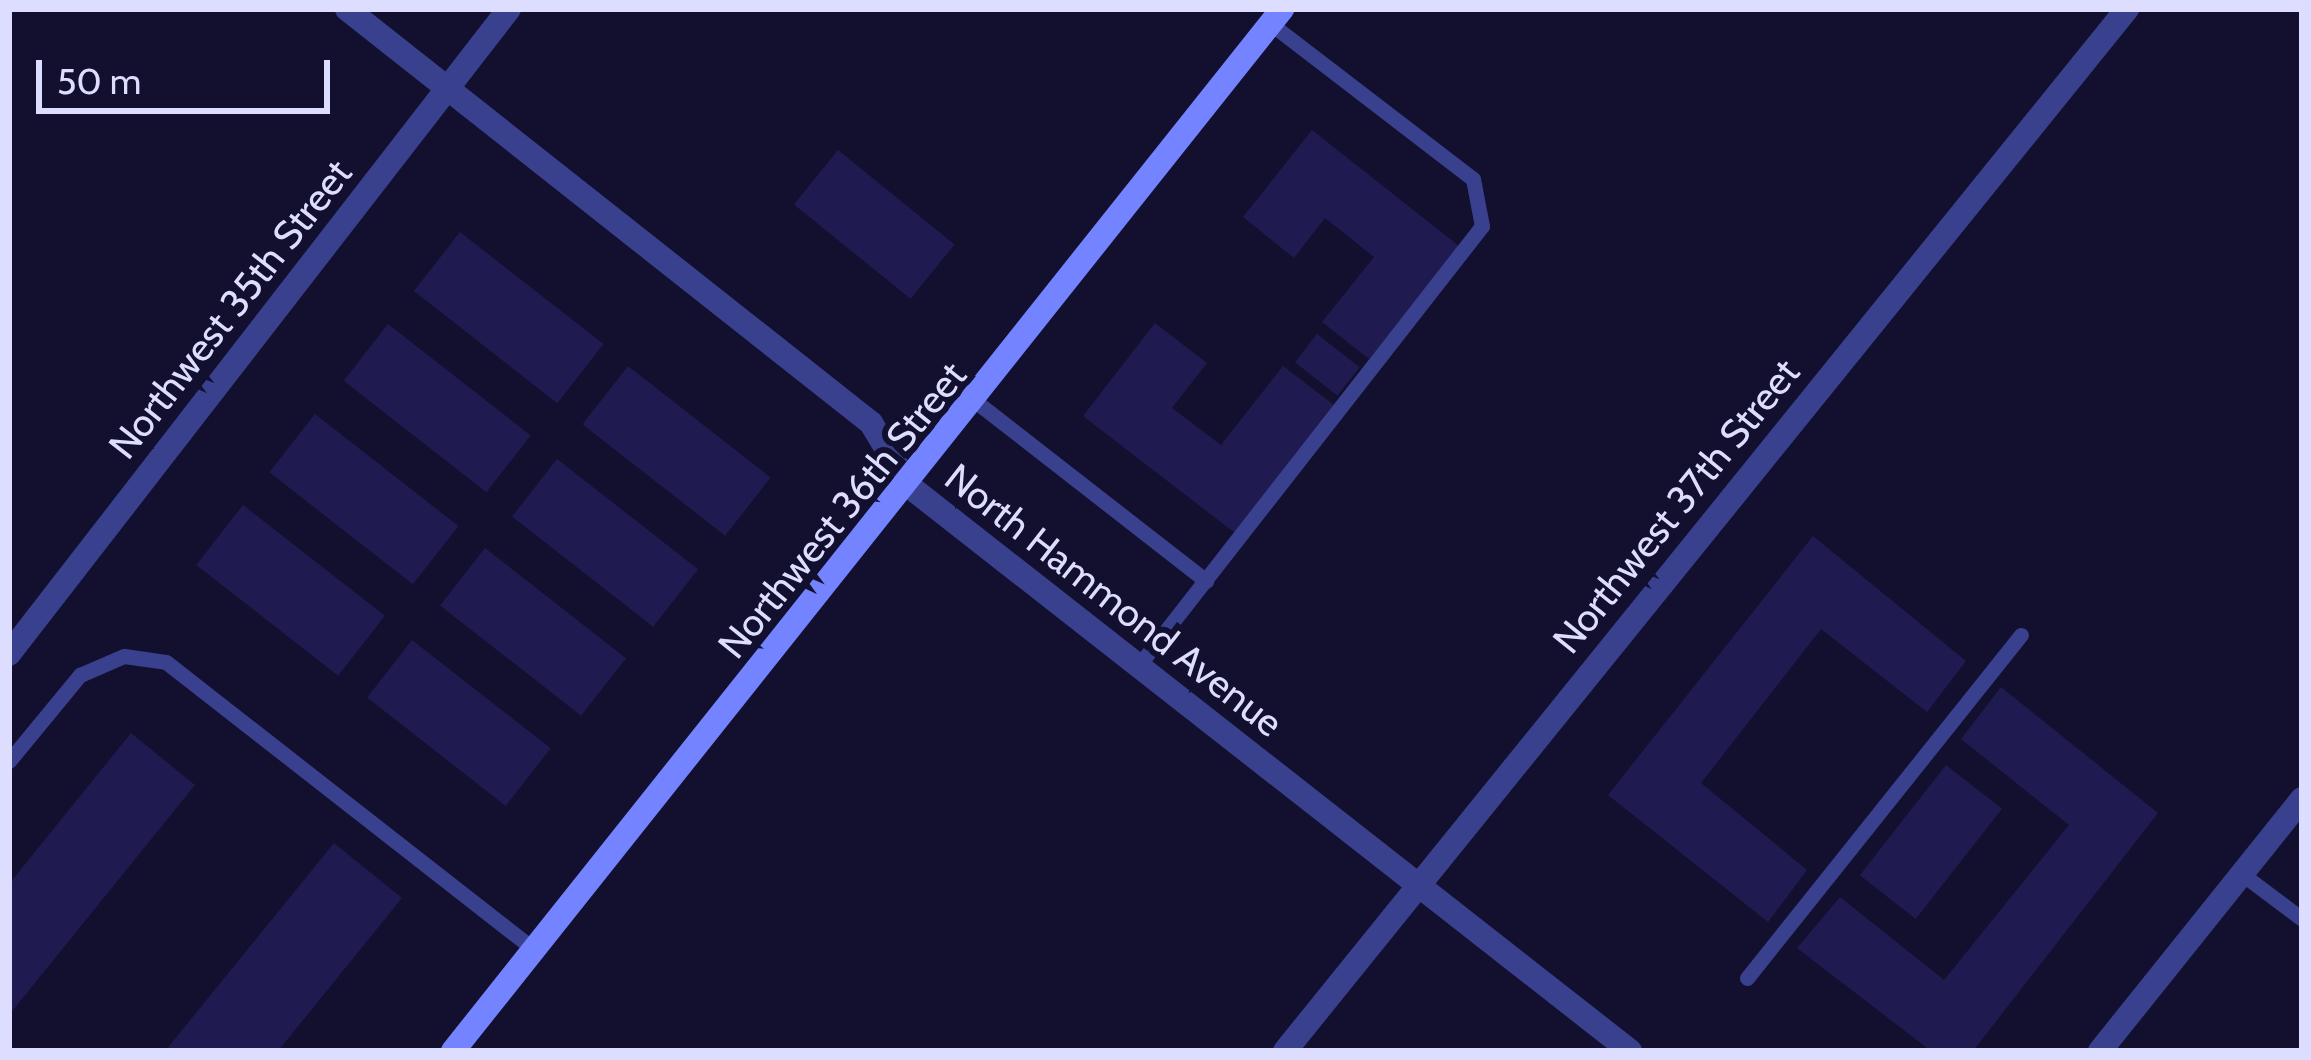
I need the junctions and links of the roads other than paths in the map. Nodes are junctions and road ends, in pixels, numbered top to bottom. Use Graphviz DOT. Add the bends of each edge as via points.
graph roads {
  1 [pos="347,9"];
  2 [pos="508,9"];
  3 [pos="2127,9"];
  4 [pos="1276,16"];
  5 [pos="446,89"];
  6 [pos="975,401"];
  7 [pos="909,486"];
  8 [pos="1206,581"];
  9 [pos="2021,635"];
  10 [pos="9,654"];
  11 [pos="1139,665"];
  12 [pos="9,761"];
  13 [pos="2302,799"];
  14 [pos="2242,874"];
  15 [pos="1419,884"];
  16 [pos="2302,919"];
  17 [pos="534,950"];
  18 [pos="1747,978"];
  19 [pos="453,1051"];
  20 [pos="1285,1051"];
  21 [pos="1630,1051"];
  22 [pos="2100,1051"];
  1 -- 5 [label="street, North Hammond Avenue"];
  2 -- 5 [label="street, Northwest 35th Street"];
  3 -- 15 [label="street, Northwest 37th Street"];
  4 -- 6 [label="main road, Northwest 36th Street"];
  4 -- 8 [label="lane" via="1473,179 1482,226"];
  5 -- 7 [label="street, North Hammond Avenue" via="871,423"];
  5 -- 10 [label="street, Northwest 35th Street"];
  6 -- 7 [label="main road, Northwest 36th Street"];
  6 -- 8 [label="lane"];
  7 -- 11 [label="street, North Hammond Avenue"];
  7 -- 17 [label="main road, Northwest 36th Street"];
  8 -- 11 [label="lane"];
  9 -- 18 [label="lane"];
  11 -- 15 [label="street, North Hammond Avenue"];
  12 -- 17 [label="lane" via="91,668 124,656 166,662"];
  13 -- 14 [label="street"];
  14 -- 16 [label="lane"];
  14 -- 22 [label="street"];
  15 -- 20 [label="street, Northwest 37th Street"];
  15 -- 21 [label="street, North Hammond Avenue"];
  17 -- 19 [label="main road, Northwest 36th Street"];
}
